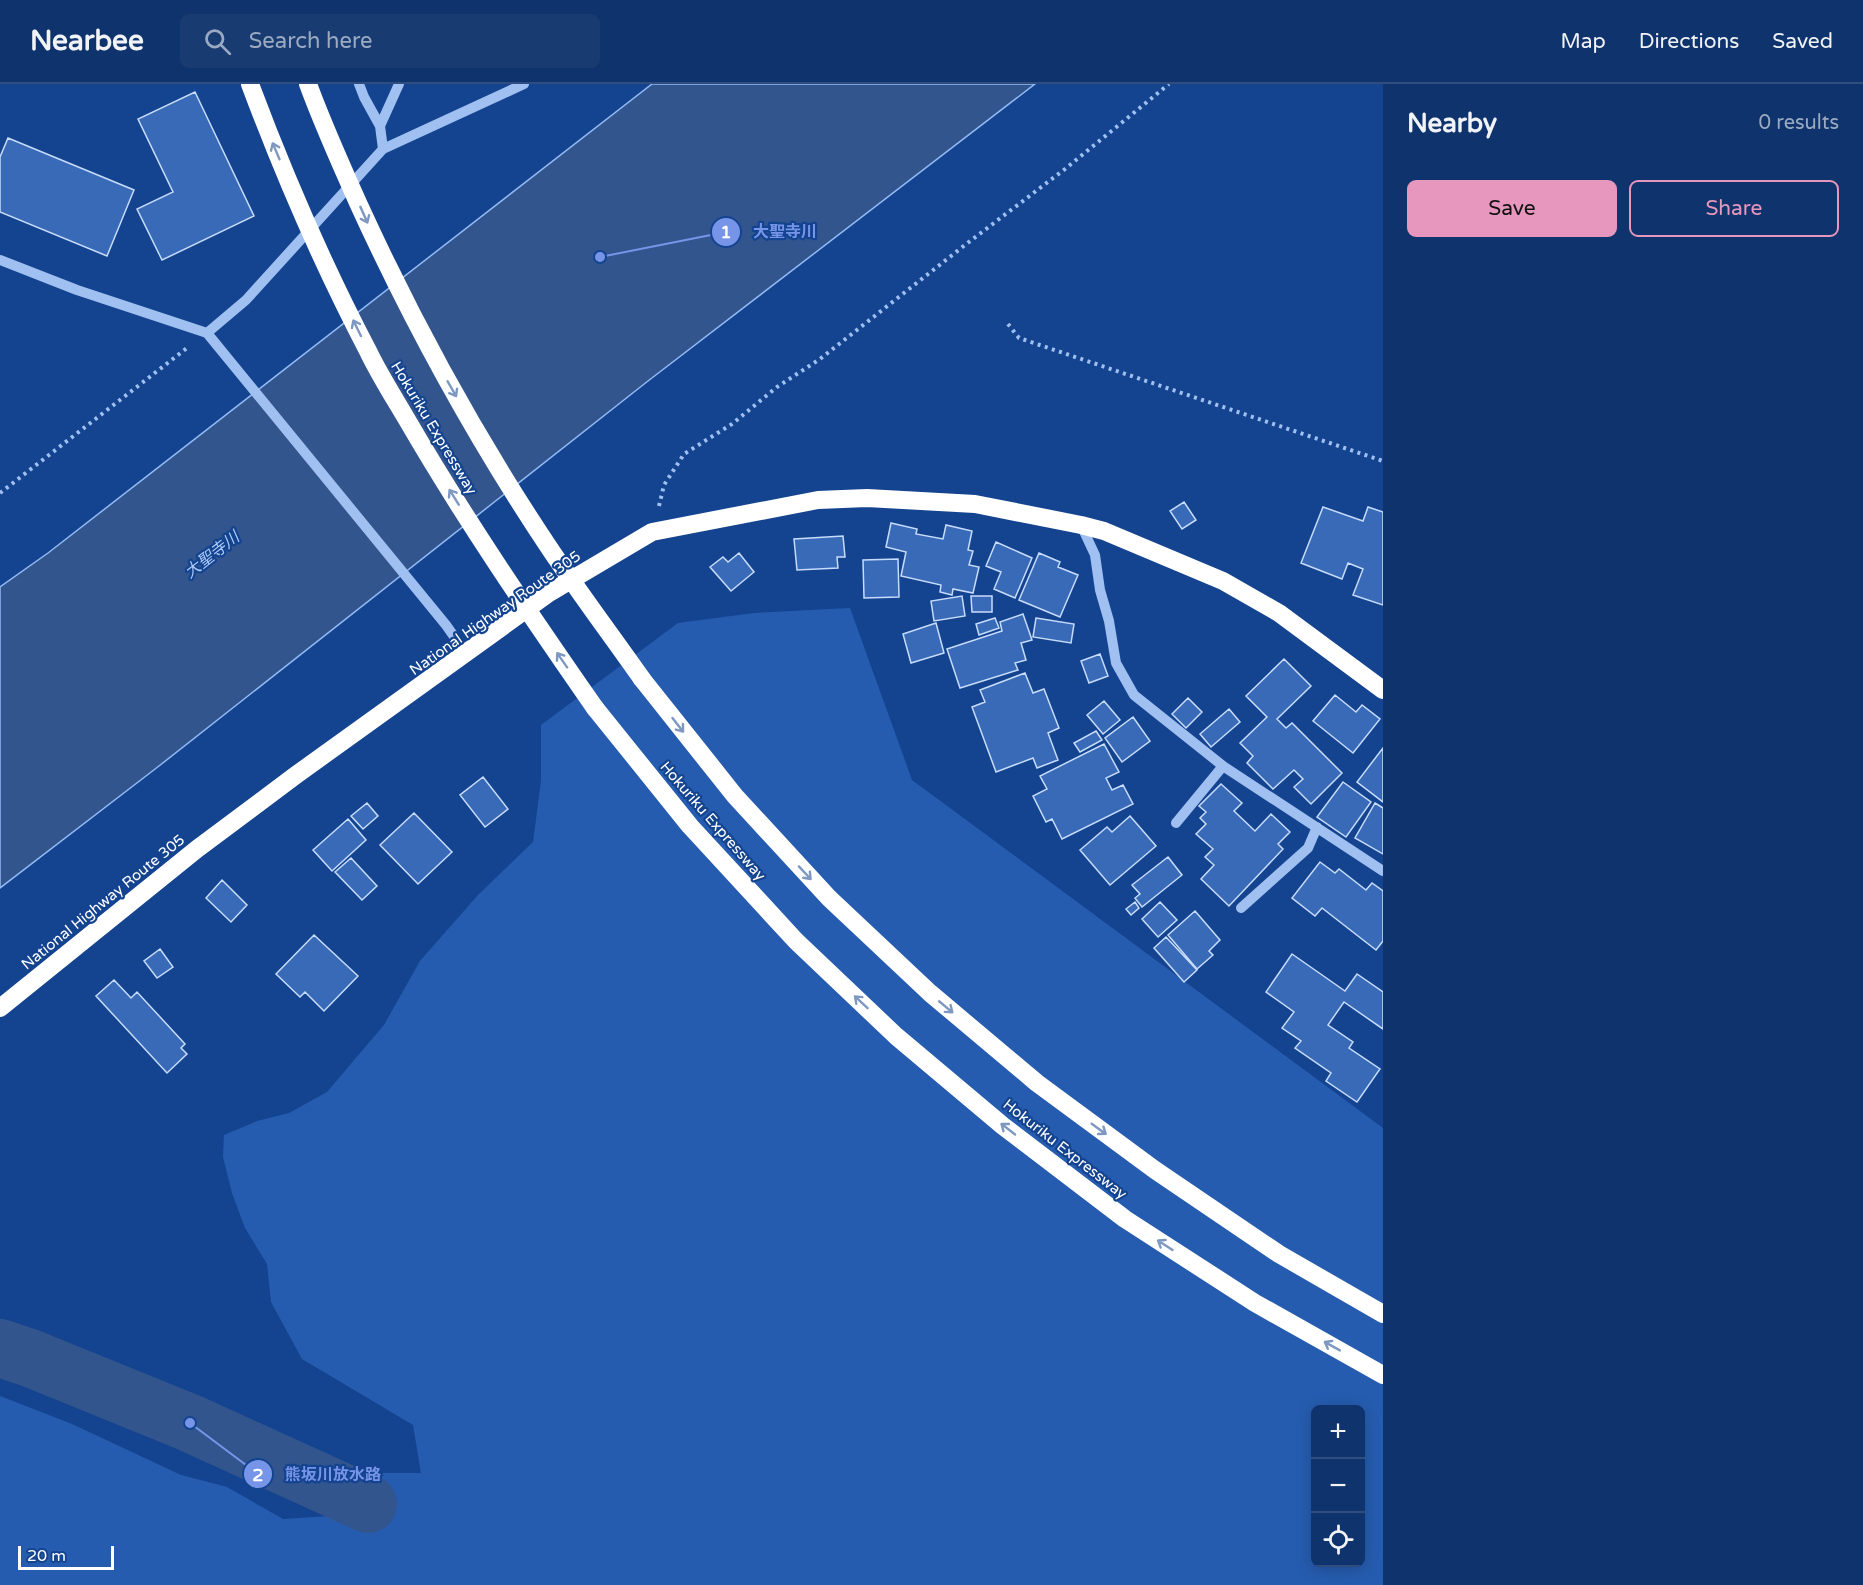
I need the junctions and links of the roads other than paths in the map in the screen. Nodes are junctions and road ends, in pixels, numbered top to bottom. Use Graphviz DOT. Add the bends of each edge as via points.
graph roads {
  1 [pos="250,84"];
  2 [pos="308,84"];
  3 [pos="359,84"];
  4 [pos="399,84"];
  5 [pos="524,84"];
  6 [pos="380,126"];
  7 [pos="383,148"];
  8 [pos="0,260"];
  9 [pos="207,333"];
  10 [pos="1081,525"];
  11 [pos="465,652"];
  12 [pos="1383,690"];
  13 [pos="1223,766"];
  14 [pos="1176,823"];
  15 [pos="1317,827"];
  16 [pos="1383,871"];
  17 [pos="1241,908"];
  18 [pos="0,1008"];
  19 [pos="1383,1314"];
  20 [pos="1383,1374"];
  20 -- 1 [label="highway, Hokuriku Expressway, one-way, bridge" via="1255,1303 1125,1219 1003,1126 905,1043 796,941 690,826 595,708 501,573 433,464 368,351 314,237"];
  2 -- 19 [label="highway, one-way, bridge" via="370,228 425,342 485,446 548,545 642,679 743,805 829,898 930,993 1037,1083 1279,1254"];
  3 -- 6 [label="street"];
  4 -- 6 [label="street"];
  5 -- 7 [label="street"];
  6 -- 7 [label="street"];
  7 -- 9 [label="street" via="246,300"];
  8 -- 9 [label="street"];
  9 -- 11 [label="street"];
  10 -- 11 [label="highway, National Highway Route 305" via="975,504 867,498 818,500 652,532 549,593"];
  10 -- 12 [label="highway, National Highway Route 305" via="1222,581 1279,613"];
  10 -- 13 [label="street" via="1095,555 1116,663 1134,695"];
  11 -- 18 [label="highway, National Highway Route 305" via="197,849"];
  13 -- 14 [label="street"];
  13 -- 15 [label="street"];
  15 -- 16 [label="street"];
  15 -- 17 [label="street" via="1308,848"];
}
